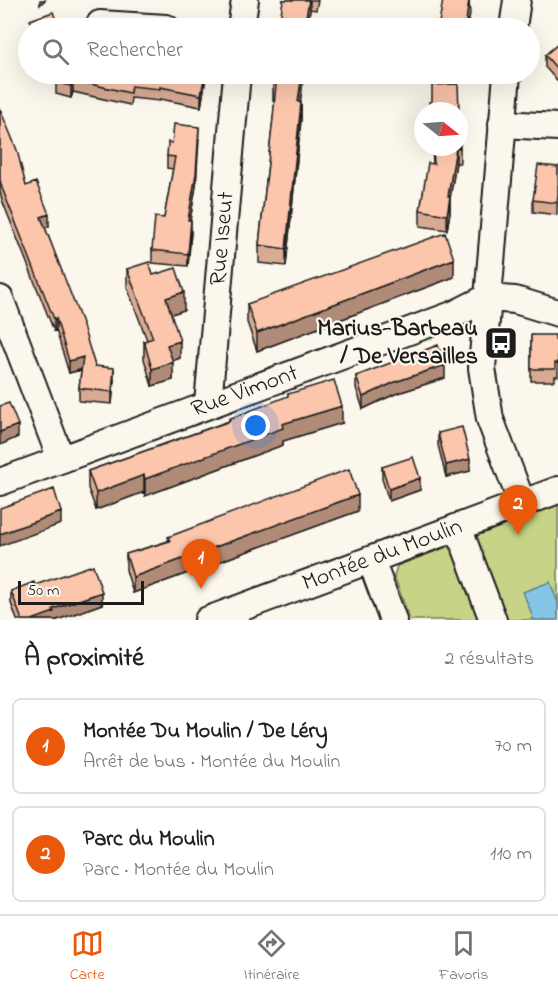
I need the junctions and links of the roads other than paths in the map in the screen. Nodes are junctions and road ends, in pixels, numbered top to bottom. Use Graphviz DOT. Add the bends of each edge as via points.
graph roads {
  1 [pos="245,0"];
  2 [pos="518,0"];
  3 [pos="242,18"];
  4 [pos="515,18"];
  5 [pos="236,84"];
  6 [pos="506,84"];
  7 [pos="502,123"];
  8 [pos="558,127"];
  9 [pos="488,298"];
  10 [pos="0,299"];
  11 [pos="558,313"];
  12 [pos="208,404"];
  13 [pos="61,459"];
  14 [pos="0,482"];
  15 [pos="558,490"];
  16 [pos="522,503"];
  17 [pos="458,527"];
  18 [pos="371,560"];
  19 [pos="208,620"];
  20 [pos="393,620"];
  21 [pos="493,620"];
  1 -- 3 [label="street"];
  2 -- 4 [label="street"];
  5 -- 12 [label="street, Rue Iseut"];
  6 -- 7 [label="street"];
  7 -- 8 [label="street"];
  7 -- 9 [label="street"];
  9 -- 11 [label="street" via="515,300"];
  9 -- 12 [label="street, Rue Vimont" via="455,314"];
  9 -- 16 [label="street" via="483,368 486,403"];
  10 -- 13 [label="street"];
  12 -- 13 [label="street, Rue Vimont"];
  13 -- 14 [label="street, Rue Vimont"];
  15 -- 16 [label="street, Montée du Moulin"];
  16 -- 17 [label="street, Montée du Moulin"];
  17 -- 18 [label="street, Montée du Moulin"];
  17 -- 21 [label="street"];
  18 -- 19 [label="street, Montée du Moulin"];
  18 -- 20 [label="street"];
}
